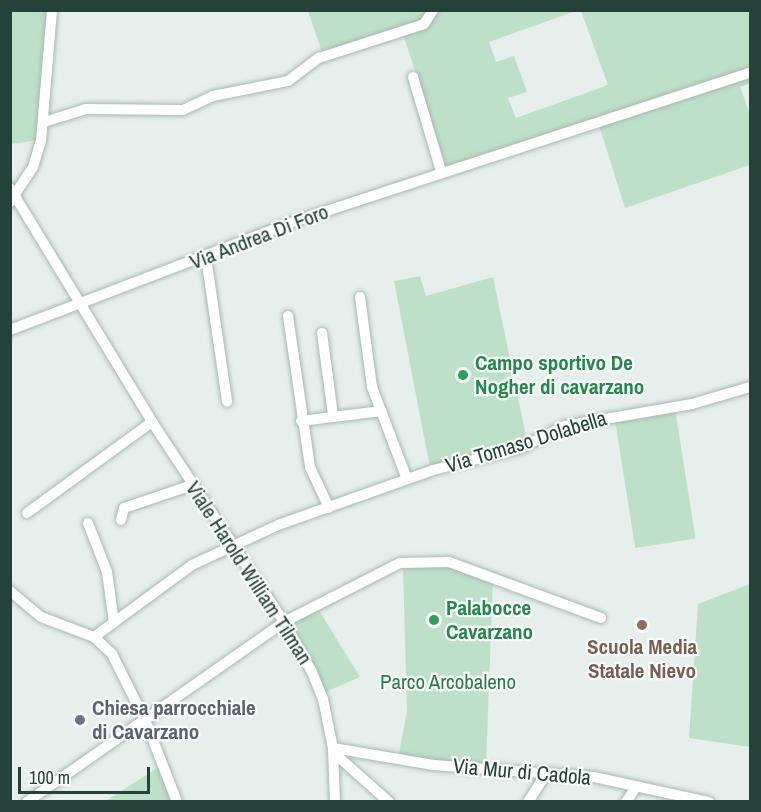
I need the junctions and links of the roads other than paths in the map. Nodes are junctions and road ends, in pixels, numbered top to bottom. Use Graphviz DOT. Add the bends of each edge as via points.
graph roads {
  1 [pos="52,10"];
  2 [pos="433,10"];
  3 [pos="750,73"];
  4 [pos="412,77"];
  5 [pos="44,122"];
  6 [pos="441,171"];
  7 [pos="12,195"];
  8 [pos="206,257"];
  9 [pos="360,297"];
  10 [pos="79,304"];
  11 [pos="288,316"];
  12 [pos="10,330"];
  13 [pos="322,333"];
  14 [pos="750,387"];
  15 [pos="226,401"];
  16 [pos="381,411"];
  17 [pos="333,415"];
  18 [pos="301,421"];
  19 [pos="152,422"];
  20 [pos="407,479"];
  21 [pos="192,485"];
  22 [pos="329,508"];
  23 [pos="27,513"];
  24 [pos="121,520"];
  25 [pos="88,523"];
  26 [pos="233,544"];
  27 [pos="10,591"];
  28 [pos="596,616"];
  29 [pos="284,622"];
  30 [pos="114,623"];
  31 [pos="94,637"];
  32 [pos="146,722"];
  33 [pos="334,750"];
  34 [pos="548,773"];
  35 [pos="636,787"];
  36 [pos="27,801"];
  37 [pos="177,801"];
  38 [pos="335,801"];
  39 [pos="389,801"];
  40 [pos="528,801"];
  41 [pos="626,801"];
  42 [pos="709,801"];
  1 -- 5 [label="street"];
  2 -- 5 [label="street" via="424,24 323,57 288,81 213,96 183,110 86,110"];
  3 -- 6 [label="street, Via Andrea Di Foro"];
  4 -- 6 [label="street"];
  5 -- 7 [label="street" via="33,167"];
  6 -- 8 [label="street, Via Andrea Di Foro"];
  7 -- 10 [label="street"];
  8 -- 10 [label="street, Via Andrea Di Foro"];
  8 -- 15 [label="street"];
  9 -- 16 [label="street" via="372,387"];
  10 -- 12 [label="street, Via Andrea Di Foro"];
  10 -- 19 [label="street, Viale Harold William Tilman"];
  11 -- 18 [label="street"];
  13 -- 17 [label="street"];
  14 -- 20 [label="street, Via Tomaso Dolabella" via="692,404 566,426 521,448"];
  16 -- 17 [label="street"];
  16 -- 20 [label="street"];
  17 -- 18 [label="street"];
  18 -- 22 [label="street" via="310,467"];
  19 -- 21 [label="street, Viale Harold William Tilman"];
  19 -- 23 [label="street"];
  20 -- 22 [label="street, Via Tomaso Dolabella"];
  21 -- 24 [label="street" via="124,508"];
  21 -- 26 [label="street, Viale Harold William Tilman"];
  22 -- 26 [label="street, Via Tomaso Dolabella"];
  25 -- 30 [label="street" via="107,572"];
  26 -- 29 [label="street, Viale Harold William Tilman"];
  26 -- 30 [label="street, Via Tomaso Dolabella" via="192,565"];
  27 -- 31 [label="street" via="41,617"];
  28 -- 29 [label="street" via="449,562 421,560 376,573"];
  29 -- 32 [label="street"];
  29 -- 33 [label="street, Viale Harold William Tilman" via="323,699"];
  30 -- 31 [label="street, Via Tomaso Dolabella"];
  31 -- 32 [label="street" via="117,661"];
  32 -- 36 [label="street"];
  32 -- 37 [label="street"];
  33 -- 34 [label="street, Via Mur di Cadola" via="401,761"];
  33 -- 38 [label="street, Viale Harold William Tilman"];
  33 -- 39 [label="street"];
  34 -- 35 [label="street, Via Mur di Cadola" via="594,777"];
  34 -- 40 [label="street"];
  35 -- 41 [label="street"];
  35 -- 42 [label="street, Via Mur di Cadola"];
}
